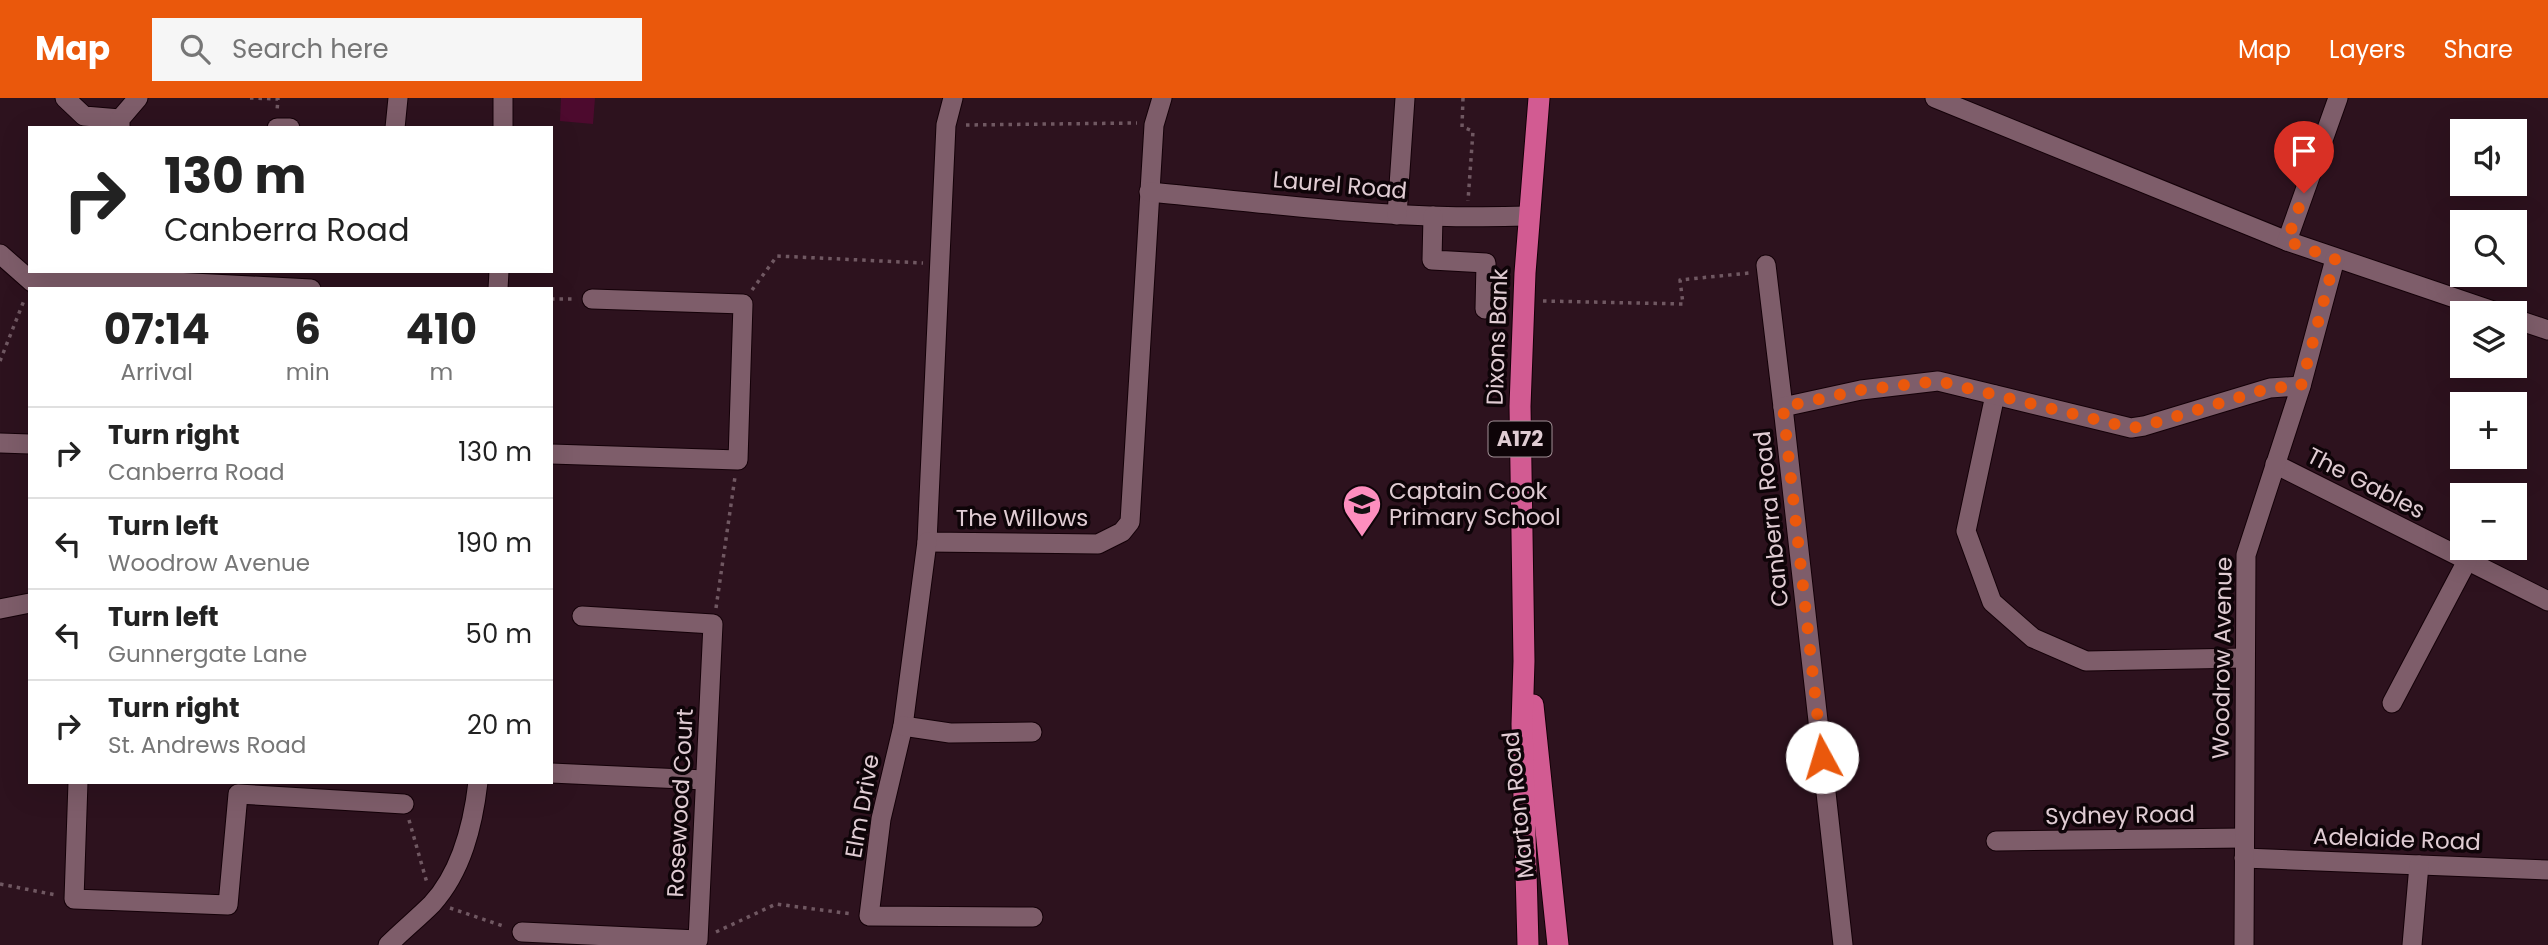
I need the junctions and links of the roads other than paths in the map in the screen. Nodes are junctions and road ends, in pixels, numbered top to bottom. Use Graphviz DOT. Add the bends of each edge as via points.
graph roads {
  1 [pos="65,98"];
  2 [pos="138,98"];
  3 [pos="398,98"];
  4 [pos="503,98"];
  5 [pos="953,98"];
  6 [pos="1162,98"];
  7 [pos="1405,98"];
  8 [pos="1539,98"];
  9 [pos="1935,98"];
  10 [pos="2338,98"];
  11 [pos="120,123"];
  12 [pos="395,126"];
  13 [pos="503,126"];
  14 [pos="1149,192"];
  15 [pos="1397,215"];
  16 [pos="1433,216"];
  17 [pos="1528,216"];
  18 [pos="2287,241"];
  19 [pos="0,254"];
  20 [pos="2335,259"];
  21 [pos="1767,268"];
  22 [pos="115,275"];
  23 [pos="272,279"];
  24 [pos="303,287"];
  25 [pos="592,299"];
  26 [pos="2463,301"];
  27 [pos="1485,309"];
  28 [pos="2527,323"];
  29 [pos="2548,330"];
  30 [pos="2301,386"];
  31 [pos="1995,395"];
  32 [pos="1783,407"];
  33 [pos="0,443"];
  34 [pos="28,444"];
  35 [pos="553,454"];
  36 [pos="2275,464"];
  37 [pos="927,542"];
  38 [pos="2467,561"];
  39 [pos="2548,601"];
  40 [pos="28,603"];
  41 [pos="0,609"];
  42 [pos="582,616"];
  43 [pos="2244,658"];
  44 [pos="1524,662"];
  45 [pos="2392,703"];
  46 [pos="903,726"];
  47 [pos="1032,733"];
  48 [pos="553,773"];
  49 [pos="705,780"];
  50 [pos="78,784"];
  51 [pos="478,784"];
  52 [pos="404,804"];
  53 [pos="1996,841"];
  54 [pos="2244,848"];
  55 [pos="2420,865"];
  56 [pos="2548,870"];
  57 [pos="1551,871"];
  58 [pos="1525,873"];
  59 [pos="1033,917"];
  60 [pos="1556,920"];
  61 [pos="522,932"];
  62 [pos="553,939"];
  63 [pos="388,945"];
  64 [pos="1528,945"];
  65 [pos="1558,945"];
  66 [pos="1567,945"];
  67 [pos="1843,945"];
  68 [pos="2244,945"];
  69 [pos="2412,945"];
  1 -- 11 [label="street" via="84,116"];
  2 -- 11 [label="street"];
  3 -- 12 [label="street"];
  4 -- 13 [label="street"];
  5 -- 37 [label="street, The Willows" via="946,125"];
  6 -- 14 [label="street, The Willows" via="1154,125"];
  7 -- 15 [label="street"];
  8 -- 17 [label="highway, Dixons Bank / A172"];
  9 -- 18 [label="street"];
  10 -- 18 [label="street"];
  14 -- 15 [label="street, Laurel Road"];
  14 -- 37 [label="street, The Willows" via="1130,522 1122,532 1098,544"];
  15 -- 16 [label="street, Laurel Road"];
  16 -- 17 [label="street, Laurel Road"];
  16 -- 27 [label="street" via="1432,260 1486,263"];
  17 -- 44 [label="highway, Dixons Bank / A172" via="1520,406"];
  18 -- 20 [label="street"];
  19 -- 22 [label="street" via="32,282"];
  20 -- 26 [label="street"];
  20 -- 30 [label="street, Woodrow Avenue"];
  21 -- 32 [label="street"];
  22 -- 23 [label="street"];
  23 -- 24 [label="street"];
  25 -- 35 [label="street" via="743,303 738,460"];
  28 -- 29 [label="street"];
  30 -- 31 [label="street, Canberra Road" via="2270,388 2131,428"];
  30 -- 36 [label="street, Woodrow Avenue"];
  31 -- 32 [label="street, Canberra Road" via="1938,381 1861,390"];
  31 -- 43 [label="street" via="1966,531 1992,603 2033,638 2086,661"];
  32 -- 67 [label="street, Canberra Road"];
  33 -- 34 [label="street"];
  36 -- 38 [label="street, The Gables"];
  36 -- 43 [label="street, Woodrow Avenue" via="2246,555"];
  37 -- 46 [label="street, Elm Drive"];
  38 -- 39 [label="street, The Gables"];
  38 -- 45 [label="street"];
  40 -- 41 [label="street"];
  42 -- 49 [label="street, Rosewood Court" via="713,624"];
  43 -- 54 [label="street, Woodrow Avenue"];
  44 -- 57 [label="highway, Marton Road / A172" via="1536,720"];
  44 -- 58 [label="highway, A172"];
  46 -- 47 [label="street" via="950,733"];
  46 -- 59 [label="street, Elm Drive" via="881,819 869,916"];
  48 -- 49 [label="street"];
  49 -- 62 [label="street, Rosewood Court" via="698,940"];
  50 -- 52 [label="street" via="74,899 228,905 238,794"];
  51 -- 63 [label="street" via="463,852 449,879 433,903"];
  53 -- 54 [label="street, Sydney Road"];
  54 -- 55 [label="street, Adelaide Road"];
  54 -- 68 [label="street, Woodrow Avenue"];
  55 -- 56 [label="street, Adelaide Road"];
  55 -- 69 [label="street"];
  57 -- 58 [label="highway"];
  57 -- 60 [label="highway, Marton Road / A172"];
  58 -- 64 [label="highway, A172"];
  60 -- 65 [label="highway, Marton Road / A172"];
  60 -- 66 [label="highway"];
  61 -- 62 [label="street"];
}
